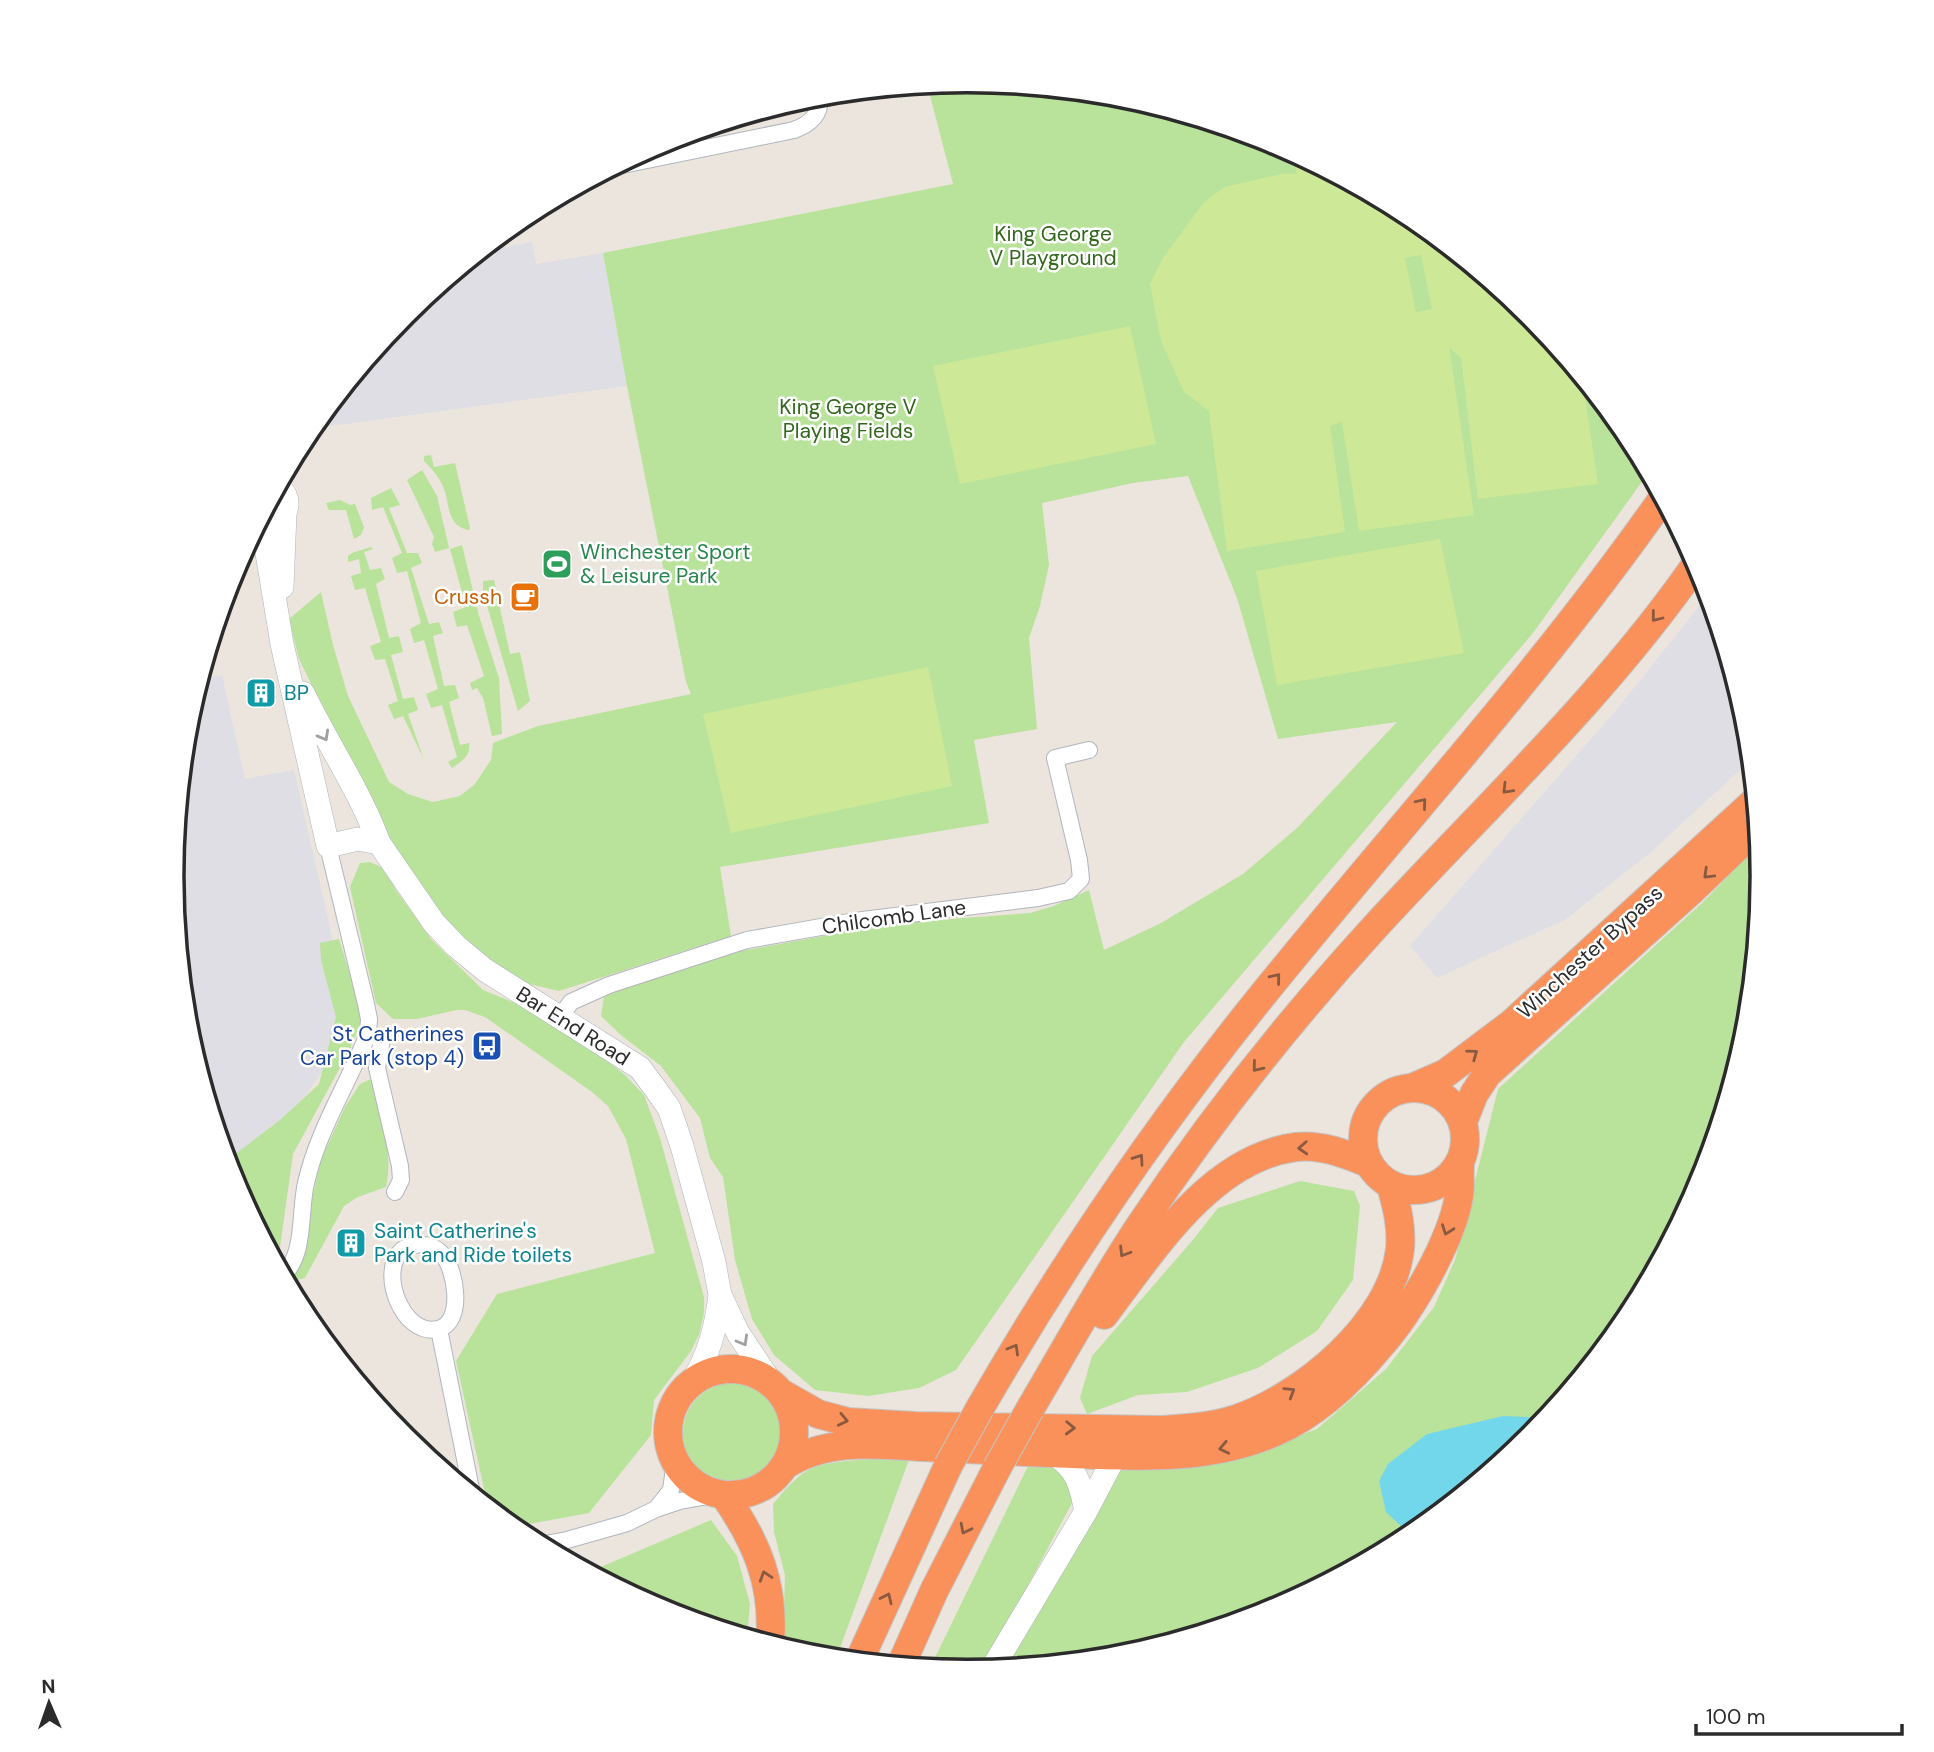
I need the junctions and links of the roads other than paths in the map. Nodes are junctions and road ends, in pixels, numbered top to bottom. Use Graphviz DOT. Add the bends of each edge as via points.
graph roads {
  1 [pos="818,107"];
  2 [pos="653,159"];
  3 [pos="284,494"];
  4 [pos="1656,506"];
  5 [pos="285,513"];
  6 [pos="268,524"];
  7 [pos="262,537"];
  8 [pos="1689,573"];
  9 [pos="277,615"];
  10 [pos="290,677"];
  11 [pos="1089,750"];
  12 [pos="1747,808"];
  13 [pos="1749,835"];
  14 [pos="379,843"];
  15 [pos="328,846"];
  16 [pos="561,1016"];
  17 [pos="375,1036"];
  18 [pos="1414,1087"];
  19 [pos="1463,1122"];
  20 [pos="1368,1163"];
  21 [pos="1460,1164"];
  22 [pos="1391,1186"];
  23 [pos="396,1192"];
  24 [pos="288,1267"];
  25 [pos="720,1295"];
  26 [pos="439,1329"];
  27 [pos="691,1384"];
  28 [pos="776,1389"];
  29 [pos="1030,1409"];
  30 [pos="1053,1453"];
  31 [pos="1115,1456"];
  32 [pos="675,1461"];
  33 [pos="785,1465"];
  34 [pos="469,1480"];
  35 [pos="721,1494"];
  36 [pos="656,1509"];
  37 [pos="1086,1511"];
  38 [pos="556,1542"];
  39 [pos="770,1634"];
  40 [pos="863,1653"];
  41 [pos="905,1657"];
  42 [pos="998,1658"];
  1 -- 2 [label="street" via="807,125 794,130"];
  3 -- 5 [label="main road"];
  40 -- 4 [label="highway, one-way, bridge" via="948,1466 980,1408 1030,1322 1166,1120 1264,993 1544,659"];
  5 -- 6 [label="main road"];
  5 -- 9 [label="main road"];
  7 -- 9 [label="main road"];
  8 -- 29 [label="highway, one-way" via="1615,668 1374,929 1244,1083 1140,1226"];
  9 -- 10 [label="main road"];
  10 -- 14 [label="main road, Bar End Road, one-way" via="304,694"];
  10 -- 15 [label="main road"];
  11 -- 16 [label="street, Chilcomb Lane" via="1055,758 1079,860 1081,879 1069,891 747,940 609,985 571,1002"];
  18 -- 12 [label="highway, Winchester Bypass, one-way" via="1446,1073 1511,1024"];
  13 -- 19 [label="highway, Winchester Bypass, one-way" via="1487,1074"];
  14 -- 15 [label="main road" via="358,839"];
  14 -- 16 [label="main road, Bar End Road" via="434,923 456,946"];
  15 -- 17 [label="street"];
  16 -- 25 [label="main road, Bar End Road" via="640,1068 669,1108"];
  17 -- 23 [label="street" via="377,1068 400,1166"];
  17 -- 24 [label="street" via="316,1149 295,1256"];
  18 -- 19 [label="highway" via="1444,1097"];
  18 -- 20 [label="highway" via="1396,1090 1370,1112 1363,1129"];
  19 -- 21 [label="highway" via="1466,1136"];
  20 -- 22 [label="highway"];
  20 -- 29 [label="highway, one-way" via="1345,1153 1297,1147 1242,1166 1219,1182 1167,1234"];
  21 -- 22 [label="highway" via="1437,1186 1414,1190"];
  21 -- 31 [label="highway, one-way" via="1459,1196 1434,1264 1396,1329 1339,1389 1278,1431 1247,1444 1209,1452"];
  28 -- 22 [label="highway, one-way" via="818,1414 848,1422 1162,1430 1234,1420 1267,1406 1322,1369 1374,1311 1393,1278 1400,1252 1401,1226"];
  25 -- 27 [label="main road, Bar End Road" via="716,1327"];
  25 -- 28 [label="main road, Bar End Road, one-way" via="738,1333"];
  26 -- 26 [label="street" via="411,1323 396,1292 394,1262 402,1250 417,1244 429,1245 446,1258 456,1294 454,1313"];
  26 -- 34 [label="street"];
  27 -- 28 [label="highway" via="732,1369 753,1374"];
  27 -- 32 [label="highway" via="672,1411 668,1428"];
  28 -- 33 [label="highway" via="793,1421 794,1436"];
  29 -- 41 [label="highway, one-way, bridge" via="934,1591"];
  30 -- 31 [label="highway"];
  30 -- 33 [label="highway" via="866,1443 811,1450"];
  30 -- 37 [label="main road" via="1080,1481"];
  31 -- 37 [label="main road"];
  32 -- 35 [label="highway" via="693,1482"];
  32 -- 36 [label="street" via="671,1490"];
  33 -- 35 [label="highway" via="758,1489"];
  35 -- 36 [label="street"];
  39 -- 35 [label="highway, one-way" via="772,1603 758,1555"];
  36 -- 38 [label="street" via="627,1523"];
  37 -- 42 [label="main road"];
}
